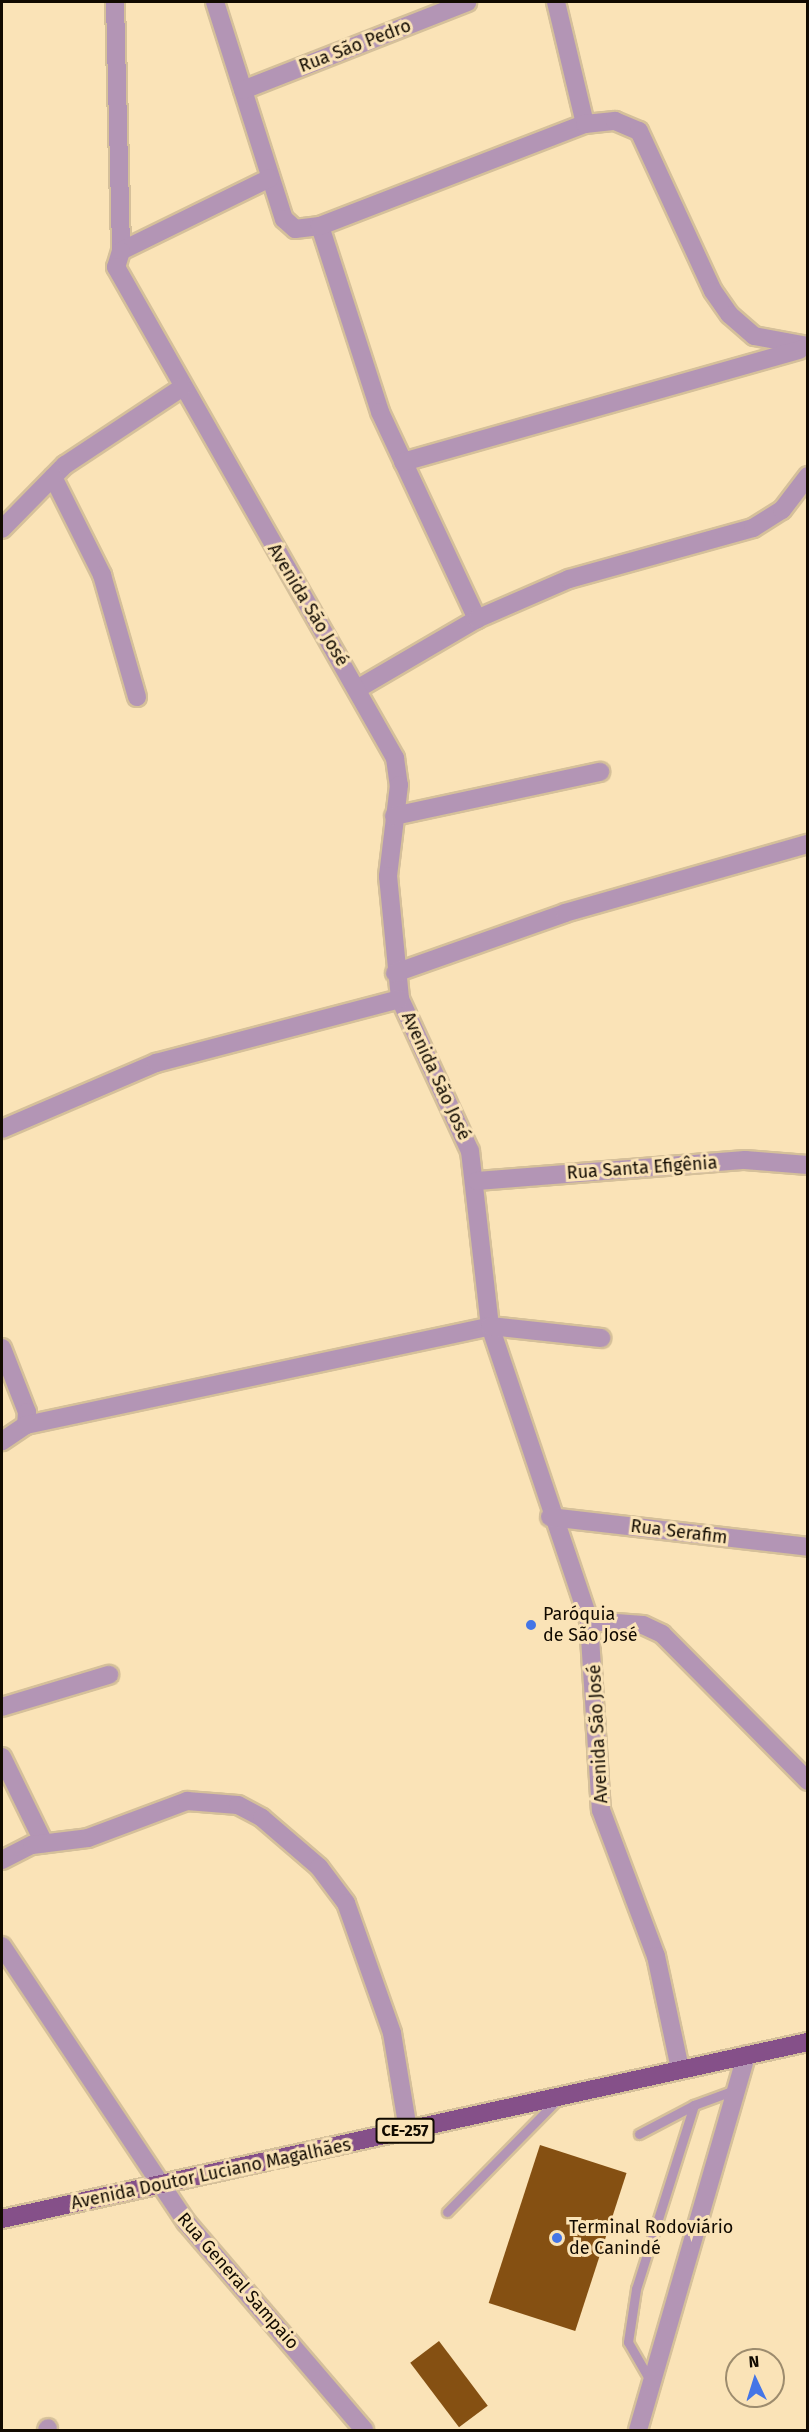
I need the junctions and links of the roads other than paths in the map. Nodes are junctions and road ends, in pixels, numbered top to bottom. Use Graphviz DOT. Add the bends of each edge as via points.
graph roads {
  1 [pos="115,2"];
  2 [pos="215,2"];
  3 [pos="467,2"];
  4 [pos="556,2"];
  5 [pos="243,90"];
  6 [pos="585,124"];
  7 [pos="270,178"];
  8 [pos="320,226"];
  9 [pos="121,251"];
  10 [pos="807,347"];
  11 [pos="183,387"];
  12 [pos="403,462"];
  13 [pos="807,476"];
  14 [pos="52,477"];
  15 [pos="2,529"];
  16 [pos="477,619"];
  17 [pos="359,688"];
  18 [pos="137,697"];
  19 [pos="600,772"];
  20 [pos="394,816"];
  21 [pos="807,844"];
  22 [pos="394,973"];
  23 [pos="400,999"];
  24 [pos="2,1129"];
  25 [pos="807,1165"];
  26 [pos="477,1181"];
  27 [pos="490,1326"];
  28 [pos="601,1338"];
  29 [pos="2,1348"];
  30 [pos="26,1425"];
  31 [pos="2,1441"];
  32 [pos="550,1517"];
  33 [pos="807,1547"];
  34 [pos="589,1621"];
  35 [pos="109,1675"];
  36 [pos="2,1707"];
  37 [pos="2,1756"];
  38 [pos="807,1781"];
  39 [pos="44,1843"];
  40 [pos="2,1860"];
  41 [pos="2,1946"];
  42 [pos="807,2042"];
  43 [pos="746,2055"];
  44 [pos="680,2069"];
  45 [pos="735,2090"];
  46 [pos="560,2097"];
  47 [pos="694,2105"];
  48 [pos="408,2130"];
  49 [pos="639,2134"];
  50 [pos="159,2185"];
  51 [pos="447,2212"];
  52 [pos="2,2219"];
  53 [pos="652,2384"];
  54 [pos="364,2430"];
  55 [pos="638,2430"];
  1 -- 9 [label="street"];
  2 -- 5 [label="street"];
  3 -- 5 [label="street, Rua São Pedro"];
  4 -- 6 [label="street"];
  5 -- 7 [label="street"];
  6 -- 8 [label="street"];
  6 -- 10 [label="street" via="615,121 639,131 713,291 730,315 754,336"];
  7 -- 8 [label="street" via="288,224"];
  7 -- 9 [label="street"];
  8 -- 12 [label="street" via="369,379"];
  9 -- 11 [label="street, Avenida São José" via="117,272"];
  10 -- 12 [label="street"];
  11 -- 14 [label="street" via="96,441"];
  11 -- 17 [label="street, Avenida São José" via="276,554"];
  12 -- 16 [label="street"];
  13 -- 16 [label="street" via="782,510 753,528 569,579"];
  14 -- 15 [label="street"];
  14 -- 18 [label="street" via="102,575"];
  16 -- 17 [label="street"];
  17 -- 20 [label="street, Avenida São José" via="395,758"];
  19 -- 20 [label="street"];
  20 -- 22 [label="street, Avenida São José" via="388,876"];
  21 -- 22 [label="street" via="565,913"];
  22 -- 23 [label="street, Avenida São José"];
  23 -- 24 [label="street" via="156,1063"];
  23 -- 26 [label="street, Avenida São José" via="463,1129"];
  25 -- 26 [label="street, Rua Santa Efigênia" via="745,1160"];
  26 -- 27 [label="street, Avenida São José" via="481,1279"];
  27 -- 28 [label="street"];
  27 -- 30 [label="street"];
  27 -- 32 [label="street, Avenida São José"];
  29 -- 30 [label="street" via="23,1395"];
  30 -- 31 [label="street"];
  32 -- 33 [label="street, Rua Serafim"];
  32 -- 34 [label="street, Avenida São José"];
  34 -- 38 [label="street" via="643,1625 662,1634"];
  34 -- 44 [label="street, Avenida São José" via="601,1810 656,1956"];
  35 -- 36 [label="street"];
  37 -- 39 [label="street"];
  39 -- 40 [label="street"];
  39 -- 48 [label="street" via="88,1838 187,1801 238,1805 262,1818 319,1868 346,1903 392,2032"];
  41 -- 50 [label="street, Rua General Sampaio"];
  42 -- 43 [label="main road, Avenida Doutor Luciano Magalhães / CE-257"];
  43 -- 44 [label="main road, Avenida Doutor Luciano Magalhães / CE-257"];
  43 -- 45 [label="street"];
  44 -- 46 [label="main road, Avenida Doutor Luciano Magalhães / CE-257"];
  45 -- 47 [label="lane"];
  45 -- 53 [label="street"];
  46 -- 48 [label="main road, Avenida Doutor Luciano Magalhães / CE-257"];
  46 -- 51 [label="lane"];
  47 -- 49 [label="lane"];
  47 -- 53 [label="lane" via="630,2318 628,2342"];
  48 -- 50 [label="main road, Avenida Doutor Luciano Magalhães / CE-257"];
  50 -- 52 [label="main road, Avenida Doutor Luciano Magalhães / CE-257"];
  50 -- 54 [label="street, Rua General Sampaio"];
  53 -- 55 [label="street"];
}
